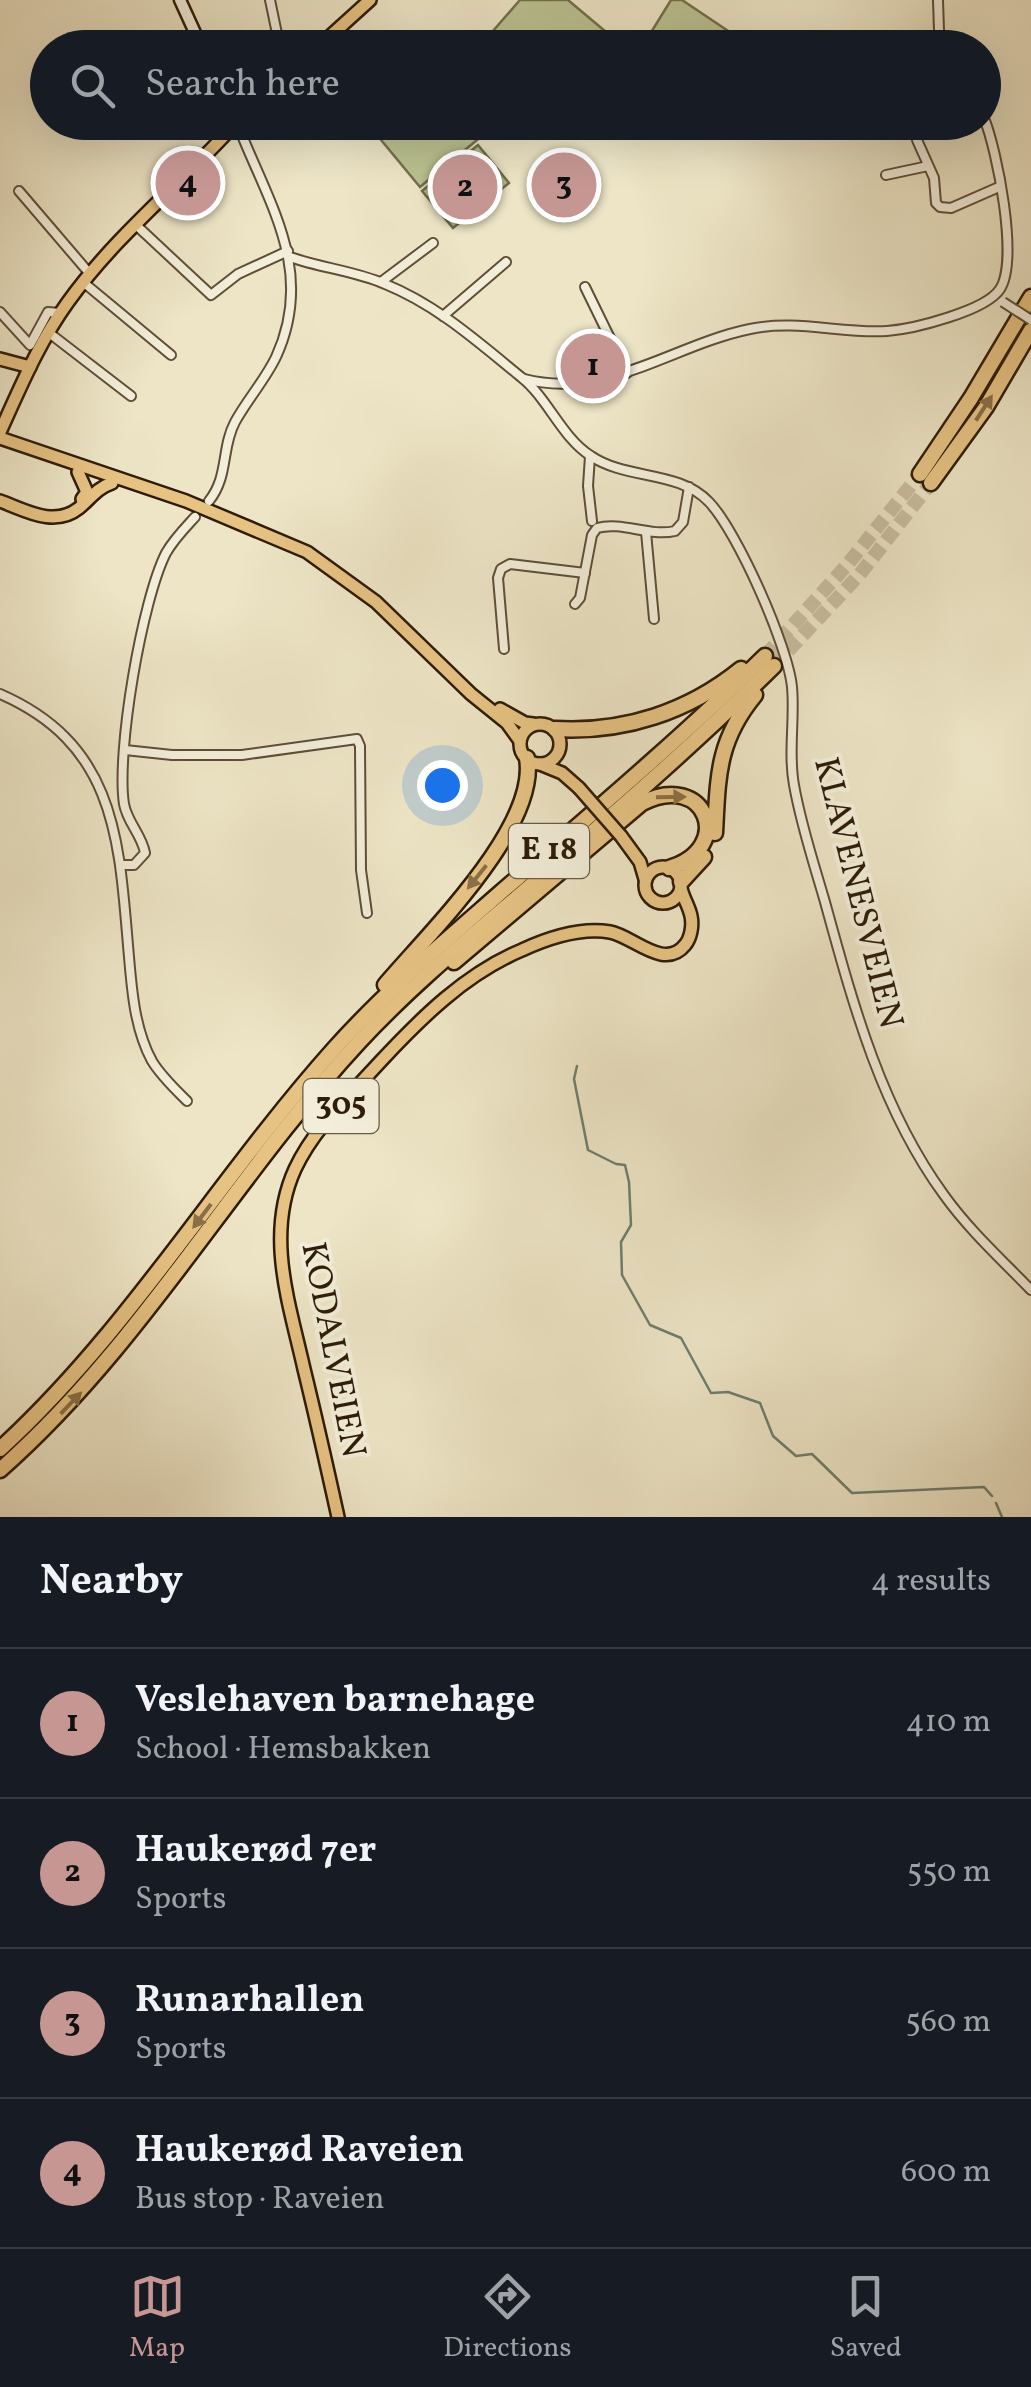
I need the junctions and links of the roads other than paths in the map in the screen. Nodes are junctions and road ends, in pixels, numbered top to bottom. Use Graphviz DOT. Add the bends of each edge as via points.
graph roads {
  1 [pos="180,0"];
  2 [pos="270,0"];
  3 [pos="370,0"];
  4 [pos="938,0"];
  5 [pos="194,30"];
  6 [pos="276,30"];
  7 [pos="337,30"];
  8 [pos="940,30"];
  9 [pos="220,140"];
  10 [pos="245,140"];
  11 [pos="918,140"];
  12 [pos="991,140"];
  13 [pos="928,166"];
  14 [pos="886,174"];
  15 [pos="999,187"];
  16 [pos="19,190"];
  17 [pos="136,225"];
  18 [pos="433,243"];
  19 [pos="289,254"];
  20 [pos="506,262"];
  21 [pos="86,278"];
  22 [pos="381,282"];
  23 [pos="586,288"];
  24 [pos="994,296"];
  25 [pos="1031,296"];
  26 [pos="0,312"];
  27 [pos="60,314"];
  28 [pos="444,316"];
  29 [pos="1031,320"];
  30 [pos="1031,330"];
  31 [pos="48,332"];
  32 [pos="170,355"];
  33 [pos="0,362"];
  34 [pos="27,373"];
  35 [pos="626,373"];
  36 [pos="524,379"];
  37 [pos="131,396"];
  38 [pos="0,439"];
  39 [pos="590,456"];
  40 [pos="78,472"];
  41 [pos="112,483"];
  42 [pos="689,487"];
  43 [pos="0,492"];
  44 [pos="0,501"];
  45 [pos="209,501"];
  46 [pos="220,515"];
  47 [pos="196,517"];
  48 [pos="592,521"];
  49 [pos="646,532"];
  50 [pos="585,574"];
  51 [pos="575,604"];
  52 [pos="654,619"];
  53 [pos="504,649"];
  54 [pos="437,660"];
  55 [pos="769,661"];
  56 [pos="0,694"];
  57 [pos="534,724"];
  58 [pos="556,730"];
  59 [pos="520,741"];
  60 [pos="126,750"];
  61 [pos="559,752"];
  62 [pos="533,761"];
  63 [pos="580,788"];
  64 [pos="620,836"];
  65 [pos="121,866"];
  66 [pos="664,868"];
  67 [pos="646,879"];
  68 [pos="681,885"];
  69 [pos="662,903"];
  70 [pos="367,914"];
  71 [pos="691,926"];
  72 [pos="377,1024"];
  73 [pos="335,1048"];
  74 [pos="187,1102"];
  75 [pos="1031,1290"];
  76 [pos="0,1449"];
  77 [pos="0,1470"];
  78 [pos="338,1517"];
  1 -- 5 [label="street"];
  2 -- 6 [label="street"];
  3 -- 7 [label="main road"];
  4 -- 8 [label="street"];
  9 -- 17 [label="main road"];
  10 -- 19 [label="street"];
  11 -- 13 [label="street"];
  12 -- 15 [label="street"];
  13 -- 14 [label="street"];
  13 -- 15 [label="street" via="940,207"];
  15 -- 24 [label="street" via="1008,264"];
  16 -- 21 [label="street"];
  17 -- 19 [label="street" via="211,295 238,274"];
  17 -- 21 [label="main road"];
  18 -- 22 [label="street"];
  19 -- 22 [label="street"];
  19 -- 45 [label="street" via="291,304 282,340 228,438 224,476"];
  20 -- 28 [label="street"];
  21 -- 27 [label="main road"];
  21 -- 32 [label="street"];
  22 -- 28 [label="street"];
  23 -- 35 [label="street"];
  24 -- 29 [label="street, bridge"];
  24 -- 35 [label="street" via="888,331 756,328"];
  25 -- 30 [label="highway, one-way" via="926,478 986,407"];
  26 -- 27 [label="street" via="30,344 48,312"];
  27 -- 31 [label="main road"];
  28 -- 36 [label="street"];
  31 -- 34 [label="main road"];
  31 -- 37 [label="street"];
  33 -- 34 [label="main road"];
  34 -- 38 [label="main road"];
  35 -- 36 [label="street" via="574,385"];
  36 -- 39 [label="street"];
  38 -- 40 [label="main road"];
  38 -- 46 [label="main road"];
  39 -- 42 [label="street"];
  39 -- 48 [label="street"];
  40 -- 41 [label="main road"];
  40 -- 43 [label="main road" via="87,492 63,512 40,510"];
  41 -- 44 [label="main road" via="59,517"];
  41 -- 46 [label="main road"];
  42 -- 49 [label="street" via="678,529"];
  42 -- 75 [label="street, KLAVENESVEIEN" via="713,505 745,560 787,660 794,786 880,1078 946,1198"];
  46 -- 54 [label="main road" via="330,566"];
  47 -- 60 [label="street" via="168,550 155,582 138,650"];
  49 -- 50 [label="street" via="597,528"];
  49 -- 52 [label="street"];
  50 -- 51 [label="street"];
  50 -- 53 [label="street" via="510,564 501,569"];
  54 -- 57 [label="main road" via="510,716"];
  54 -- 59 [label="main road"];
  55 -- 58 [label="highway" via="672,712 629,724"];
  55 -- 68 [label="highway" via="719,766 713,841"];
  55 -- 72 [label="highway, E 18" via="659,774"];
  55 -- 73 [label="highway, E 18" via="414,968"];
  56 -- 65 [label="street" via="34,711 83,757 111,812"];
  57 -- 58 [label="main road"];
  57 -- 59 [label="main road"];
  58 -- 61 [label="main road"];
  59 -- 62 [label="main road"];
  60 -- 65 [label="street" via="124,803 145,853 134,865"];
  60 -- 70 [label="street" via="242,754 356,739"];
  61 -- 62 [label="main road" via="549,762"];
  61 -- 63 [label="main road"];
  62 -- 63 [label="main road"];
  62 -- 73 [label="highway, one-way" via="524,797 497,850 338,1036"];
  63 -- 64 [label="main road, bridge"];
  64 -- 66 [label="main road"];
  64 -- 67 [label="main road"];
  65 -- 74 [label="street" via="141,1033 153,1062"];
  66 -- 67 [label="main road"];
  66 -- 68 [label="main road"];
  72 -- 66 [label="highway, E 18, one-way" via="642,803 669,793 694,800 708,826 696,855"];
  67 -- 69 [label="main road" via="646,894"];
  68 -- 69 [label="main road" via="676,898"];
  68 -- 71 [label="main road"];
  69 -- 71 [label="main road" via="682,912"];
  71 -- 78 [label="main road, KODALVEIEN / 305" via="684,946 668,955 619,934 590,930 537,944 486,968 406,1036 302,1157 284,1203 280,1263"];
  77 -- 72 [label="highway, E 18, one-way" via="112,1356 292,1121"];
  73 -- 76 [label="highway, E 18, one-way" via="108,1337"];
}
